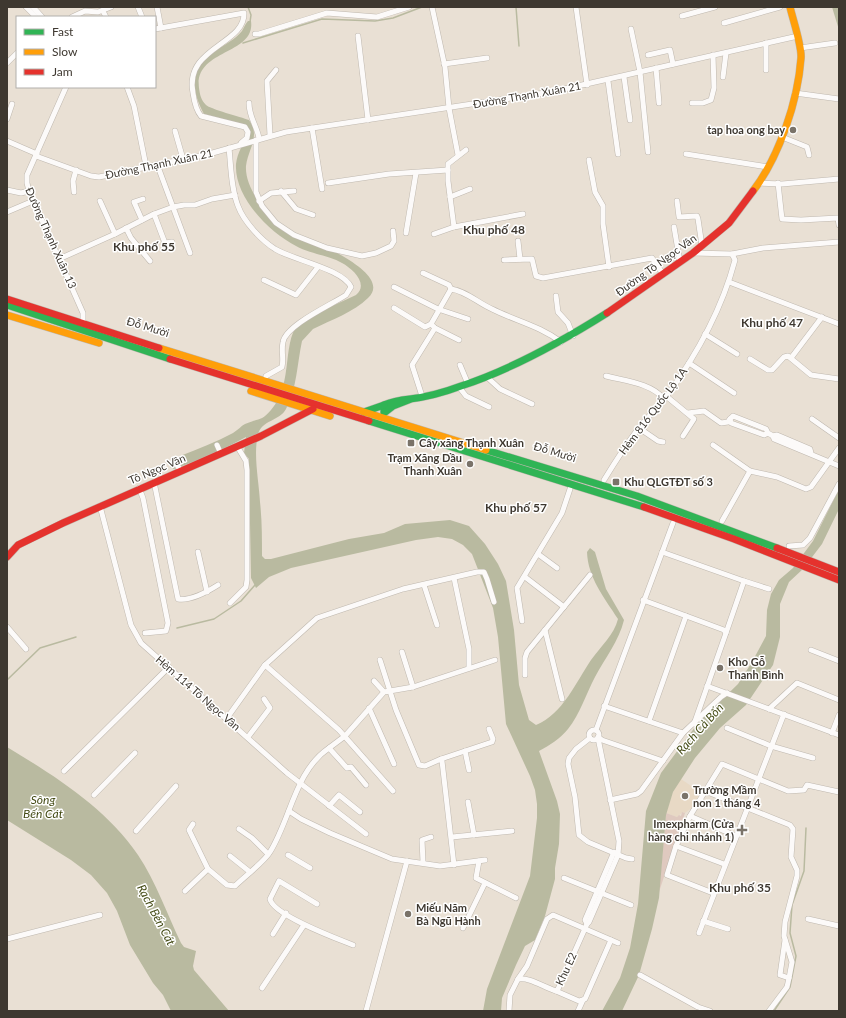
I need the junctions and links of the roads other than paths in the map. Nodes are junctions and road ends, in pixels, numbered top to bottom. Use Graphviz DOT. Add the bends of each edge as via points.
graph roads {
  1 [pos="26,7"];
  2 [pos="33,7"];
  3 [pos="111,7"];
  4 [pos="157,7"];
  5 [pos="409,7"];
  6 [pos="432,7"];
  7 [pos="576,7"];
  8 [pos="715,7"];
  9 [pos="780,7"];
  10 [pos="790,7"];
  11 [pos="103,11"];
  12 [pos="35,16"];
  13 [pos="41,16"];
  14 [pos="74,16"];
  15 [pos="106,16"];
  16 [pos="682,16"];
  17 [pos="724,23"];
  18 [pos="631,29"];
  19 [pos="158,30"];
  20 [pos="255,34"];
  21 [pos="358,36"];
  22 [pos="798,36"];
  23 [pos="766,43"];
  24 [pos="835,43"];
  25 [pos="800,48"];
  26 [pos="726,52"];
  27 [pos="16,54"];
  28 [pos="648,55"];
  29 [pos="713,55"];
  30 [pos="487,58"];
  31 [pos="7,63"];
  32 [pos="444,64"];
  33 [pos="673,64"];
  34 [pos="656,68"];
  35 [pos="276,70"];
  36 [pos="766,70"];
  37 [pos="640,72"];
  38 [pos="624,77"];
  39 [pos="723,78"];
  40 [pos="608,81"];
  41 [pos="588,85"];
  42 [pos="66,88"];
  43 [pos="127,88"];
  44 [pos="795,93"];
  45 [pos="839,99"];
  46 [pos="249,103"];
  47 [pos="659,103"];
  48 [pos="692,103"];
  49 [pos="12,104"];
  50 [pos="449,108"];
  51 [pos="7,119"];
  52 [pos="368,120"];
  53 [pos="630,120"];
  54 [pos="312,128"];
  55 [pos="176,131"];
  56 [pos="270,135"];
  57 [pos="782,137"];
  58 [pos="257,139"];
  59 [pos="7,141"];
  60 [pos="237,146"];
  61 [pos="229,148"];
  62 [pos="466,150"];
  63 [pos="648,152"];
  64 [pos="618,154"];
  65 [pos="686,154"];
  66 [pos="37,155"];
  67 [pos="458,155"];
  68 [pos="809,155"];
  69 [pos="183,159"];
  70 [pos="589,160"];
  71 [pos="157,164"];
  72 [pos="146,166"];
  73 [pos="768,167"];
  74 [pos="76,170"];
  75 [pos="448,170"];
  76 [pos="416,173"];
  77 [pos="839,179"];
  78 [pos="328,183"];
  79 [pos="759,183"];
  80 [pos="778,183"];
  81 [pos="322,189"];
  82 [pos="470,189"];
  83 [pos="7,190"];
  84 [pos="294,190"];
  85 [pos="29,191"];
  86 [pos="74,192"];
  87 [pos="281,192"];
  88 [pos="235,195"];
  89 [pos="450,197"];
  90 [pos="143,199"];
  91 [pos="33,201"];
  92 [pos="100,201"];
  93 [pos="259,201"];
  94 [pos="677,201"];
  95 [pos="173,207"];
  96 [pos="7,212"];
  97 [pos="154,214"];
  98 [pos="523,214"];
  99 [pos="313,215"];
  100 [pos="142,220"];
  101 [pos="839,225"];
  102 [pos="454,227"];
  103 [pos="674,227"];
  104 [pos="126,228"];
  105 [pos="393,231"];
  106 [pos="115,234"];
  107 [pos="406,234"];
  108 [pos="434,234"];
  109 [pos="518,241"];
  110 [pos="172,242"];
  111 [pos="839,242"];
  112 [pos="702,246"];
  113 [pos="190,253"];
  114 [pos="693,253"];
  115 [pos="732,254"];
  116 [pos="59,258"];
  117 [pos="520,259"];
  118 [pos="504,260"];
  119 [pos="150,261"];
  120 [pos="680,262"];
  121 [pos="318,267"];
  122 [pos="609,267"];
  123 [pos="423,273"];
  124 [pos="662,274"];
  125 [pos="264,280"];
  126 [pos="729,282"];
  127 [pos="394,287"];
  128 [pos="451,289"];
  129 [pos="8,295"];
  130 [pos="556,296"];
  131 [pos="7,305"];
  132 [pos="394,308"];
  133 [pos="438,309"];
  134 [pos="9,317"];
  135 [pos="822,317"];
  136 [pos="468,319"];
  137 [pos="83,321"];
  138 [pos="839,324"];
  139 [pos="433,326"];
  140 [pos="705,334"];
  141 [pos="573,336"];
  142 [pos="459,340"];
  143 [pos="561,342"];
  144 [pos="122,347"];
  145 [pos="737,354"];
  146 [pos="791,358"];
  147 [pos="750,359"];
  148 [pos="689,363"];
  149 [pos="460,365"];
  150 [pos="266,376"];
  151 [pos="606,376"];
  152 [pos="487,377"];
  153 [pos="839,379"];
  154 [pos="468,384"];
  155 [pos="459,387"];
  156 [pos="280,390"];
  157 [pos="734,393"];
  158 [pos="296,395"];
  159 [pos="422,396"];
  160 [pos="665,398"];
  161 [pos="532,404"];
  162 [pos="314,407"];
  163 [pos="489,407"];
  164 [pos="373,409"];
  165 [pos="364,412"];
  166 [pos="688,413"];
  167 [pos="382,418"];
  168 [pos="812,419"];
  169 [pos="639,428"];
  170 [pos="683,436"];
  171 [pos="839,438"];
  172 [pos="663,442"];
  173 [pos="217,445"];
  174 [pos="240,445"];
  175 [pos="713,446"];
  176 [pos="839,448"];
  177 [pos="220,453"];
  178 [pos="830,462"];
  179 [pos="839,466"];
  180 [pos="750,470"];
  181 [pos="604,480"];
  182 [pos="154,482"];
  183 [pos="839,484"];
  184 [pos="139,488"];
  185 [pos="570,489"];
  186 [pos="100,506"];
  187 [pos="674,520"];
  188 [pos="722,520"];
  189 [pos="789,546"];
  190 [pos="198,552"];
  191 [pos="662,552"];
  192 [pos="538,554"];
  193 [pos="7,556"];
  194 [pos="796,558"];
  195 [pos="839,566"];
  196 [pos="818,567"];
  197 [pos="557,568"];
  198 [pos="839,572"];
  199 [pos="590,575"];
  200 [pos="525,577"];
  201 [pos="454,578"];
  202 [pos="839,580"];
  203 [pos="744,581"];
  204 [pos="218,585"];
  205 [pos="424,585"];
  206 [pos="839,586"];
  207 [pos="769,589"];
  208 [pos="207,592"];
  209 [pos="643,600"];
  210 [pos="494,602"];
  211 [pos="230,603"];
  212 [pos="564,607"];
  213 [pos="686,616"];
  214 [pos="522,621"];
  215 [pos="437,625"];
  216 [pos="7,627"];
  217 [pos="545,630"];
  218 [pos="145,633"];
  219 [pos="726,633"];
  220 [pos="26,649"];
  221 [pos="811,650"];
  222 [pos="402,652"];
  223 [pos="380,660"];
  224 [pos="495,660"];
  225 [pos="839,661"];
  226 [pos="265,665"];
  227 [pos="169,667"];
  228 [pos="470,668"];
  229 [pos="525,675"];
  230 [pos="374,681"];
  231 [pos="707,686"];
  232 [pos="413,687"];
  233 [pos="387,691"];
  234 [pos="729,694"];
  235 [pos="264,699"];
  236 [pos="562,699"];
  237 [pos="839,700"];
  238 [pos="604,706"];
  239 [pos="369,708"];
  240 [pos="769,709"];
  241 [pos="784,714"];
  242 [pos="839,715"];
  243 [pos="226,718"];
  244 [pos="649,721"];
  245 [pos="694,724"];
  246 [pos="727,728"];
  247 [pos="490,729"];
  248 [pos="596,730"];
  249 [pos="832,732"];
  250 [pos="683,733"];
  251 [pos="839,735"];
  252 [pos="344,736"];
  253 [pos="248,737"];
  254 [pos="590,738"];
  255 [pos="598,738"];
  256 [pos="772,746"];
  257 [pos="329,748"];
  258 [pos="464,750"];
  259 [pos="135,753"];
  260 [pos="813,758"];
  261 [pos="441,759"];
  262 [pos="663,761"];
  263 [pos="394,764"];
  264 [pos="469,770"];
  265 [pos="64,771"];
  266 [pos="758,779"];
  267 [pos="301,784"];
  268 [pos="366,785"];
  269 [pos="176,786"];
  270 [pos="393,791"];
  271 [pos="704,791"];
  272 [pos="839,792"];
  273 [pos="94,794"];
  274 [pos="610,800"];
  275 [pos="468,802"];
  276 [pos="330,806"];
  277 [pos="747,808"];
  278 [pos="289,811"];
  279 [pos="360,812"];
  280 [pos="690,816"];
  281 [pos="193,824"];
  282 [pos="239,829"];
  283 [pos="136,831"];
  284 [pos="512,831"];
  285 [pos="366,834"];
  286 [pos="474,835"];
  287 [pos="736,836"];
  288 [pos="431,837"];
  289 [pos="452,837"];
  290 [pos="676,846"];
  291 [pos="268,854"];
  292 [pos="615,854"];
  293 [pos="288,855"];
  294 [pos="230,856"];
  295 [pos="632,859"];
  296 [pos="408,860"];
  297 [pos="485,860"];
  298 [pos="479,861"];
  299 [pos="423,862"];
  300 [pos="724,864"];
  301 [pos="454,865"];
  302 [pos="310,868"];
  303 [pos="208,869"];
  304 [pos="250,872"];
  305 [pos="564,878"];
  306 [pos="486,883"];
  307 [pos="185,891"];
  308 [pos="599,892"];
  309 [pos="714,893"];
  310 [pos="516,898"];
  311 [pos="317,904"];
  312 [pos="631,905"];
  313 [pos="286,913"];
  314 [pos="100,915"];
  315 [pos="808,919"];
  316 [pos="702,921"];
  317 [pos="304,925"];
  318 [pos="585,926"];
  319 [pos="839,926"];
  320 [pos="463,928"];
  321 [pos="728,929"];
  322 [pos="699,932"];
  323 [pos="273,934"];
  324 [pos="7,939"];
  325 [pos="785,939"];
  326 [pos="611,940"];
  327 [pos="618,942"];
  328 [pos="353,945"];
  329 [pos="640,975"];
  330 [pos="789,978"];
  331 [pos="518,979"];
  332 [pos="262,988"];
  333 [pos="556,991"];
  334 [pos="583,1000"];
  335 [pos="511,1010"];
  336 [pos="366,1011"];
  337 [pos="578,1011"];
  338 [pos="710,1011"];
  339 [pos="769,1011"];
  1 -- 12 [label="street"];
  2 -- 13 [label="street"];
  3 -- 11 [label="street"];
  4 -- 19 [label="street"];
  5 -- 20 [label="street" via="377,17 327,13"];
  6 -- 32 [label="street"];
  7 -- 41 [label="street"];
  8 -- 16 [label="street"];
  9 -- 17 [label="street"];
  10 -- 22 [label="main road, Đường Tô Ngọc Vân"];
  11 -- 14 [label="street" via="85,11"];
  11 -- 15 [label="street"];
  18 -- 37 [label="street"];
  19 -- 60 [label="street" via="244,14 243,23 238,31 216,45 198,65 192,74 191,86 201,116 245,127 248,132 247,138"];
  21 -- 52 [label="street"];
  22 -- 23 [label="street, Đường Thạnh Xuân 21"];
  22 -- 25 [label="main road, Đường Tô Ngọc Vân"];
  23 -- 26 [label="street, Đường Thạnh Xuân 21"];
  23 -- 36 [label="street"];
  24 -- 25 [label="street"];
  25 -- 44 [label="main road, Đường Tô Ngọc Vân" via="801,62"];
  26 -- 29 [label="street, Đường Thạnh Xuân 21"];
  26 -- 39 [label="street"];
  27 -- 31 [label="street"];
  28 -- 33 [label="street" via="670,50"];
  29 -- 33 [label="street, Đường Thạnh Xuân 21"];
  29 -- 48 [label="street" via="714,88 711,100"];
  30 -- 32 [label="street"];
  32 -- 50 [label="street"];
  33 -- 34 [label="street, Đường Thạnh Xuân 21"];
  34 -- 37 [label="street, Đường Thạnh Xuân 21"];
  34 -- 47 [label="street"];
  35 -- 56 [label="street" via="268,81"];
  37 -- 38 [label="street, Đường Thạnh Xuân 21"];
  37 -- 63 [label="street"];
  38 -- 40 [label="street, Đường Thạnh Xuân 21"];
  38 -- 53 [label="street"];
  40 -- 41 [label="street, Đường Thạnh Xuân 21"];
  40 -- 64 [label="street"];
  41 -- 50 [label="street, Đường Thạnh Xuân 21"];
  42 -- 66 [label="street, Đường Thạnh Xuân 13"];
  43 -- 72 [label="street" via="134,106"];
  44 -- 45 [label="street"];
  44 -- 57 [label="main road, Đường Tô Ngọc Vân"];
  46 -- 58 [label="street" via="250,118 257,129"];
  49 -- 51 [label="street"];
  50 -- 52 [label="street, Đường Thạnh Xuân 21"];
  50 -- 67 [label="street"];
  52 -- 54 [label="street, Đường Thạnh Xuân 21"];
  54 -- 56 [label="street, Đường Thạnh Xuân 21"];
  54 -- 81 [label="street"];
  55 -- 69 [label="street"];
  56 -- 58 [label="street, Đường Thạnh Xuân 21"];
  57 -- 68 [label="street" via="807,147"];
  57 -- 73 [label="main road, Đường Tô Ngọc Vân"];
  58 -- 60 [label="street, Đường Thạnh Xuân 21"];
  58 -- 93 [label="street" via="256,192"];
  59 -- 66 [label="street, Đường Thạnh Xuân 21"];
  60 -- 61 [label="street, Đường Thạnh Xuân 21"];
  61 -- 69 [label="street, Đường Thạnh Xuân 21"];
  61 -- 88 [label="street"];
  62 -- 67 [label="street"];
  65 -- 73 [label="street"];
  66 -- 74 [label="street, Đường Thạnh Xuân 21"];
  66 -- 85 [label="street, Đường Thạnh Xuân 13" via="26,179"];
  67 -- 75 [label="street" via="448,164"];
  69 -- 71 [label="street, Đường Thạnh Xuân 21"];
  70 -- 122 [label="street" via="595,192 603,206"];
  71 -- 72 [label="street, Đường Thạnh Xuân 21"];
  71 -- 95 [label="street"];
  72 -- 74 [label="street, Đường Thạnh Xuân 21" via="99,177"];
  73 -- 79 [label="main road, Đường Tô Ngọc Vân"];
  74 -- 86 [label="street"];
  75 -- 76 [label="street"];
  75 -- 89 [label="street"];
  76 -- 78 [label="street" via="388,174"];
  76 -- 107 [label="street"];
  77 -- 80 [label="street"];
  79 -- 80 [label="street"];
  79 -- 112 [label="main road, Đường Tô Ngọc Vân" via="729,223"];
  80 -- 101 [label="street" via="782,218 838,218"];
  82 -- 89 [label="street"];
  83 -- 85 [label="street" via="21,193"];
  84 -- 87 [label="street"];
  85 -- 91 [label="street, Đường Thạnh Xuân 13"];
  87 -- 93 [label="street" via="269,194"];
  87 -- 99 [label="street" via="296,209"];
  88 -- 95 [label="street" via="212,198 195,205"];
  88 -- 121 [label="street" via="241,214 263,239 276,249"];
  89 -- 102 [label="street"];
  90 -- 100 [label="street" via="134,202"];
  91 -- 96 [label="street"];
  91 -- 116 [label="street, Đường Thạnh Xuân 13"];
  92 -- 106 [label="street"];
  93 -- 105 [label="street" via="276,223 294,235 327,248 362,256 391,246 394,241"];
  94 -- 112 [label="street" via="679,217 697,216"];
  95 -- 97 [label="street"];
  95 -- 113 [label="street"];
  97 -- 100 [label="street"];
  97 -- 110 [label="street" via="165,242"];
  98 -- 102 [label="street"];
  100 -- 104 [label="street"];
  102 -- 108 [label="street"];
  103 -- 120 [label="street"];
  104 -- 106 [label="street"];
  104 -- 119 [label="street"];
  106 -- 116 [label="street"];
  109 -- 117 [label="street"];
  111 -- 115 [label="street" via="763,248"];
  112 -- 114 [label="main road, Đường Tô Ngọc Vân"];
  114 -- 115 [label="street"];
  114 -- 120 [label="main road, Đường Tô Ngọc Vân"];
  115 -- 126 [label="street, Hẻm 816 Quốc Lộ 1A" via="735,260"];
  116 -- 137 [label="street, Đường Thạnh Xuân 13" via="84,313"];
  117 -- 118 [label="street"];
  117 -- 122 [label="street" via="532,259 538,278"];
  120 -- 124 [label="main road, Đường Tô Ngọc Vân"];
  121 -- 125 [label="street" via="296,295"];
  121 -- 150 [label="street" via="344,279 349,283 350,291 296,324 283,342 282,367"];
  122 -- 124 [label="street" via="652,258"];
  123 -- 128 [label="street" via="449,285"];
  124 -- 141 [label="main road, Đường Tô Ngọc Vân"];
  126 -- 135 [label="street"];
  126 -- 140 [label="street, Hẻm 816 Quốc Lộ 1A"];
  127 -- 133 [label="street"];
  128 -- 133 [label="street"];
  128 -- 143 [label="street" via="468,295 492,310 542,329"];
  129 -- 137 [label="main road, Đỗ Mười"];
  130 -- 141 [label="street" via="558,312 568,323"];
  131 -- 144 [label="main road"];
  132 -- 139 [label="street" via="425,327"];
  133 -- 136 [label="street"];
  133 -- 139 [label="street"];
  134 -- 144 [label="main road"];
  135 -- 138 [label="street"];
  135 -- 146 [label="street"];
  137 -- 150 [label="main road, Đỗ Mười"];
  137 -- 156 [label="main road, Đỗ Mười"];
  139 -- 142 [label="street"];
  139 -- 159 [label="street" via="412,365"];
  140 -- 145 [label="street"];
  140 -- 148 [label="street, Hẻm 816 Quốc Lộ 1A"];
  141 -- 143 [label="main road, Đường Tô Ngọc Vân"];
  143 -- 152 [label="main road, Đường Tô Ngọc Vân"];
  144 -- 156 [label="main road" via="158,359"];
  146 -- 147 [label="street" via="786,356 772,370"];
  146 -- 153 [label="street" via="811,374"];
  148 -- 157 [label="street"];
  148 -- 160 [label="street, Hẻm 816 Quốc Lộ 1A"];
  149 -- 154 [label="street"];
  150 -- 156 [label="main road, Đỗ Mười"];
  151 -- 160 [label="street" via="641,384"];
  152 -- 154 [label="main road, Đường Tô Ngọc Vân"];
  152 -- 161 [label="street" via="500,389"];
  154 -- 155 [label="main road, Đường Tô Ngọc Vân"];
  155 -- 159 [label="main road, Đường Tô Ngọc Vân"];
  155 -- 163 [label="street" via="466,396"];
  156 -- 158 [label="main road"];
  156 -- 158 [label="main road"];
  158 -- 162 [label="main road, Đỗ Mười"];
  158 -- 164 [label="main road, Đỗ Mười"];
  158 -- 165 [label="main road, Đỗ Mười"];
  159 -- 167 [label="main road, Đường Tô Ngọc Vân" via="393,406"];
  160 -- 166 [label="street"];
  160 -- 169 [label="street, Hẻm 816 Quốc Lộ 1A"];
  162 -- 167 [label="main road, Đỗ Mười"];
  162 -- 174 [label="main road, Tô Ngọc Vân" via="262,436"];
  164 -- 165 [label="main road"];
  164 -- 167 [label="main road, Đỗ Mười"];
  165 -- 167 [label="main road, Đỗ Mười"];
  166 -- 170 [label="street" via="694,422"];
  166 -- 178 [label="street" via="704,411 721,423 728,422 733,416 810,449 811,453"];
  167 -- 181 [label="main road, Đỗ Mười"];
  167 -- 185 [label="main road, Đỗ Mười"];
  167 -- 187 [label="main road, Đỗ Mười"];
  167 -- 194 [label="main road, Đỗ Mười" via="630,494"];
  168 -- 171 [label="street"];
  169 -- 172 [label="street"];
  169 -- 181 [label="street, Hẻm 816 Quốc Lộ 1A"];
  173 -- 177 [label="street"];
  174 -- 177 [label="main road, Tô Ngọc Vân"];
  174 -- 211 [label="street" via="247,470 247,580 246,587"];
  175 -- 180 [label="street"];
  176 -- 178 [label="street"];
  177 -- 182 [label="main road, Tô Ngọc Vân" via="179,468"];
  178 -- 179 [label="street"];
  178 -- 180 [label="street" via="811,488 806,489 777,477"];
  180 -- 188 [label="street"];
  181 -- 188 [label="main road, Đỗ Mười"];
  182 -- 184 [label="main road, Tô Ngọc Vân"];
  182 -- 208 [label="street" via="178,599 183,600"];
  183 -- 189 [label="street" via="810,538 802,545"];
  184 -- 186 [label="main road, Tô Ngọc Vân"];
  184 -- 218 [label="street" via="168,623 166,631"];
  185 -- 187 [label="main road, Đỗ Mười"];
  185 -- 192 [label="street" via="562,513"];
  186 -- 193 [label="main road, Tô Ngọc Vân" via="18,545"];
  186 -- 227 [label="street, Hẻm 114 Tô Ngọc Vân" via="131,625 141,643"];
  187 -- 191 [label="street"];
  187 -- 194 [label="main road, Đỗ Mười"];
  188 -- 189 [label="main road, Đỗ Mười"];
  189 -- 194 [label="main road, Đỗ Mười"];
  190 -- 208 [label="street"];
  191 -- 203 [label="street"];
  191 -- 209 [label="street"];
  192 -- 197 [label="street"];
  192 -- 200 [label="street"];
  194 -- 196 [label="main road"];
  194 -- 196 [label="main road"];
  195 -- 196 [label="main road"];
  196 -- 198 [label="main road"];
  196 -- 202 [label="main road"];
  196 -- 206 [label="main road"];
  199 -- 212 [label="street"];
  200 -- 212 [label="street"];
  200 -- 214 [label="street" via="517,592"];
  201 -- 205 [label="street"];
  201 -- 210 [label="street" via="484,572"];
  201 -- 228 [label="street" via="469,650"];
  203 -- 207 [label="street"];
  203 -- 219 [label="street"];
  204 -- 208 [label="street"];
  205 -- 215 [label="street"];
  205 -- 226 [label="street" via="402,589 317,618"];
  209 -- 213 [label="street"];
  209 -- 238 [label="street"];
  212 -- 217 [label="street"];
  213 -- 219 [label="street"];
  213 -- 244 [label="street"];
  216 -- 220 [label="street"];
  217 -- 229 [label="street" via="527,652"];
  217 -- 236 [label="street"];
  219 -- 231 [label="street"];
  221 -- 225 [label="street"];
  222 -- 232 [label="street"];
  223 -- 233 [label="street"];
  224 -- 228 [label="street"];
  226 -- 243 [label="street"];
  226 -- 252 [label="street"];
  227 -- 243 [label="street, Hẻm 114 Tô Ngọc Vân"];
  227 -- 265 [label="street"];
  228 -- 232 [label="street"];
  230 -- 233 [label="street"];
  231 -- 234 [label="street"];
  231 -- 245 [label="street"];
  232 -- 233 [label="street"];
  233 -- 239 [label="street"];
  233 -- 261 [label="street" via="419,765 425,766"];
  234 -- 240 [label="street"];
  234 -- 245 [label="street" via="721,697"];
  235 -- 253 [label="street" via="270,708"];
  237 -- 240 [label="street" via="797,683"];
  238 -- 244 [label="street"];
  238 -- 248 [label="street"];
  239 -- 252 [label="street"];
  239 -- 263 [label="street"];
  240 -- 241 [label="street"];
  241 -- 249 [label="street"];
  241 -- 256 [label="street"];
  242 -- 249 [label="street"];
  243 -- 253 [label="street, Hẻm 114 Tô Ngọc Vân"];
  244 -- 250 [label="street"];
  245 -- 250 [label="street"];
  246 -- 256 [label="street"];
  247 -- 258 [label="street" via="493,741"];
  248 -- 254 [label="street" via="590,732"];
  248 -- 255 [label="street"];
  249 -- 251 [label="street"];
  250 -- 262 [label="street"];
  252 -- 257 [label="street"];
  252 -- 270 [label="street"];
  253 -- 267 [label="street, Hẻm 114 Tô Ngọc Vân"];
  254 -- 255 [label="street"];
  254 -- 292 [label="street" via="573,754 568,764 579,835"];
  255 -- 262 [label="street"];
  255 -- 274 [label="street"];
  256 -- 260 [label="street"];
  256 -- 266 [label="street"];
  257 -- 267 [label="street" via="321,753 304,775"];
  257 -- 268 [label="street" via="347,768 351,767"];
  258 -- 261 [label="street"];
  258 -- 264 [label="street"];
  259 -- 273 [label="street"];
  261 -- 289 [label="street"];
  262 -- 274 [label="street" via="637,794"];
  266 -- 271 [label="street" via="722,764"];
  266 -- 272 [label="street" via="788,791 804,790 807,785"];
  266 -- 277 [label="street"];
  267 -- 276 [label="street, Hẻm 114 Tô Ngọc Vân"];
  267 -- 278 [label="street"];
  269 -- 283 [label="street"];
  271 -- 277 [label="street"];
  271 -- 280 [label="street" via="697,808"];
  274 -- 292 [label="street" via="618,833 618,848"];
  275 -- 286 [label="street"];
  276 -- 279 [label="street" via="339,795"];
  276 -- 285 [label="street, Hẻm 114 Tô Ngọc Vân"];
  277 -- 287 [label="street"];
  277 -- 325 [label="street" via="790,825 793,829 791,857 797,876 785,922"];
  278 -- 291 [label="street"];
  278 -- 296 [label="street" via="368,851 392,860"];
  280 -- 287 [label="street"];
  280 -- 290 [label="street"];
  281 -- 303 [label="street" via="189,830"];
  282 -- 291 [label="street"];
  284 -- 286 [label="street"];
  286 -- 289 [label="street"];
  287 -- 300 [label="street"];
  288 -- 299 [label="street" via="422,840"];
  289 -- 301 [label="street"];
  290 -- 300 [label="street"];
  290 -- 309 [label="street" via="667,875"];
  291 -- 304 [label="street"];
  292 -- 295 [label="street"];
  292 -- 308 [label="street, Khu E2"];
  293 -- 302 [label="street"];
  294 -- 304 [label="street"];
  296 -- 299 [label="street"];
  296 -- 336 [label="street"];
  297 -- 298 [label="street"];
  298 -- 301 [label="street"];
  298 -- 306 [label="street" via="476,876"];
  299 -- 301 [label="street" via="440,866"];
  300 -- 309 [label="street"];
  303 -- 304 [label="street" via="231,887"];
  303 -- 307 [label="street"];
  305 -- 308 [label="street"];
  306 -- 310 [label="street"];
  306 -- 320 [label="street"];
  308 -- 312 [label="street"];
  308 -- 318 [label="street, Khu E2" via="585,920"];
  309 -- 316 [label="street"];
  311 -- 313 [label="street" via="279,881 270,900"];
  313 -- 317 [label="street"];
  313 -- 323 [label="street"];
  314 -- 324 [label="street"];
  315 -- 319 [label="street"];
  316 -- 321 [label="street"];
  316 -- 322 [label="street"];
  317 -- 328 [label="street"];
  317 -- 332 [label="street"];
  318 -- 326 [label="street"];
  318 -- 331 [label="street" via="550,916 527,966"];
  318 -- 333 [label="street, Khu E2"];
  325 -- 330 [label="street" via="792,962"];
  325 -- 330 [label="street" via="780,975"];
  326 -- 327 [label="street"];
  326 -- 334 [label="street"];
  329 -- 338 [label="street"];
  330 -- 339 [label="street" via="788,989"];
  331 -- 333 [label="street, Khu E2" via="524,978"];
  331 -- 335 [label="street" via="510,995"];
  333 -- 334 [label="street" via="579,1001"];
  334 -- 337 [label="street"];
}
